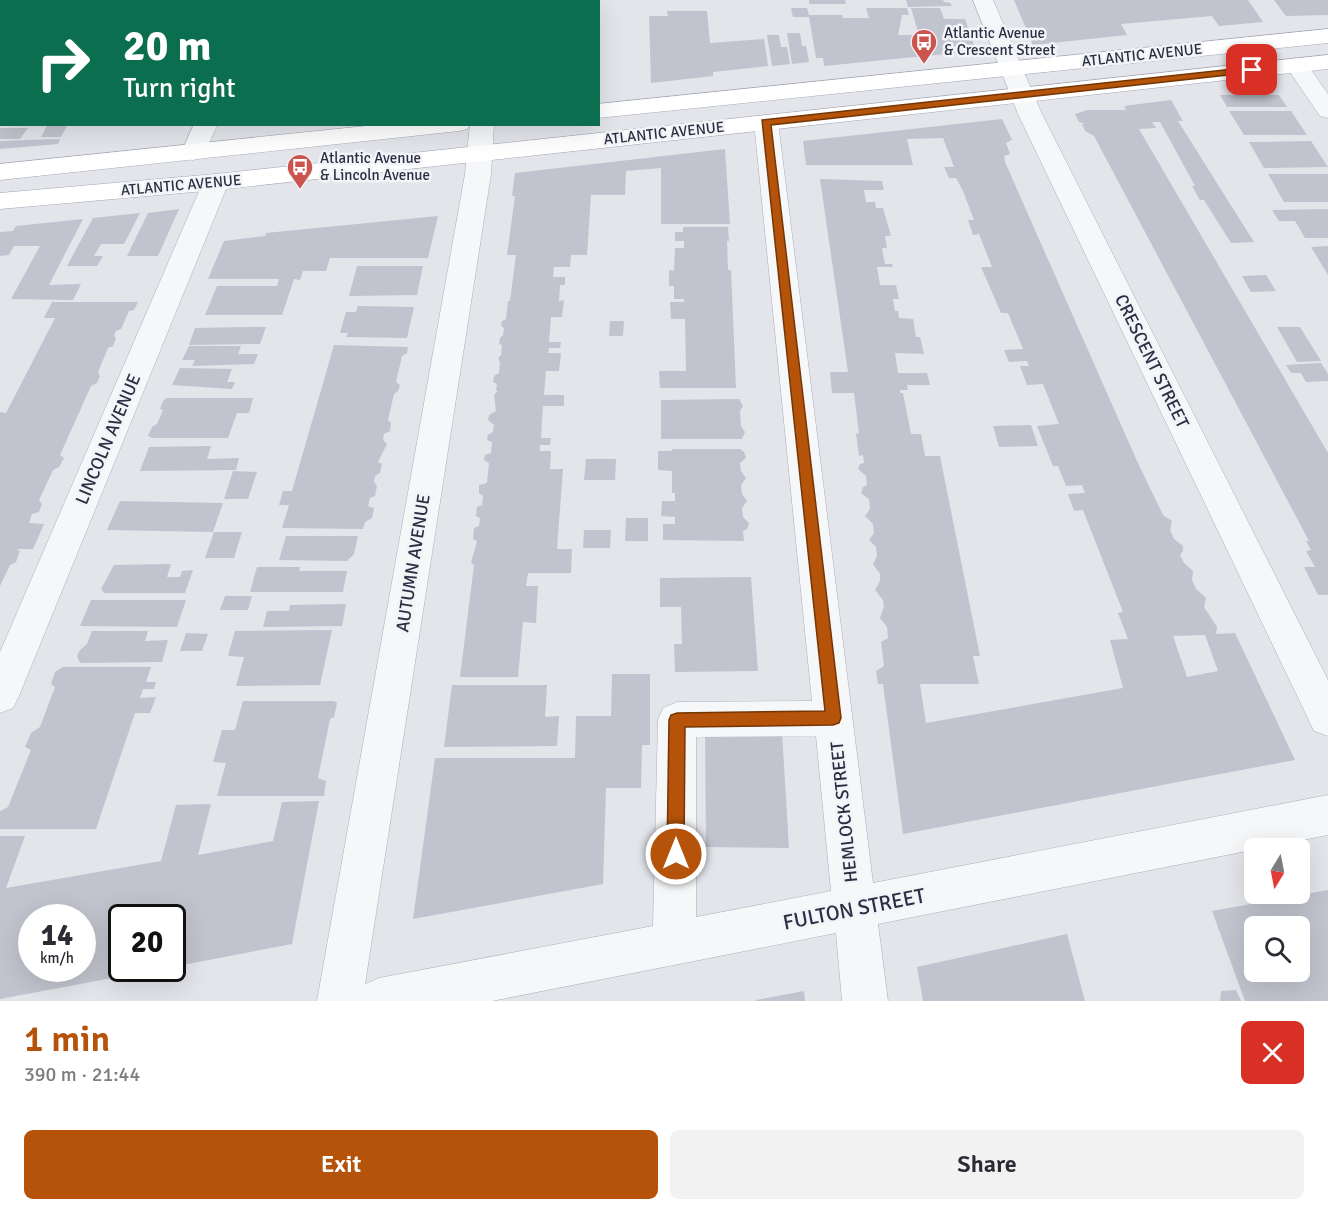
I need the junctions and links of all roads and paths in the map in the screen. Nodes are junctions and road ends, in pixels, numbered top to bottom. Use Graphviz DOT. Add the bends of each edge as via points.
graph roads {
  1 [pos="983,0"];
  2 [pos="1328,36"];
  3 [pos="1328,62"];
  4 [pos="1296,65"];
  5 [pos="1016,81"];
  6 [pos="600,111"];
  7 [pos="1328,111"];
  8 [pos="766,122"];
  9 [pos="205,126"];
  10 [pos="441,126"];
  11 [pos="482,139"];
  12 [pos="193,153"];
  13 [pos="0,172"];
  14 [pos="216,182"];
  15 [pos="0,201"];
  16 [pos="0,696"];
  17 [pos="833,718"];
  18 [pos="1328,719"];
  19 [pos="1328,815"];
  20 [pos="855,909"];
  21 [pos="674,944"];
  22 [pos="340,1001"];
  23 [pos="379,1001"];
  24 [pos="865,1001"];
  1 -- 5 [label="street, CRESCENT STREET"];
  2 -- 5 [label="main road, ATLANTIC AVENUE"];
  3 -- 4 [label="main road, ATLANTIC AVENUE"];
  4 -- 5 [label="main road, ATLANTIC AVENUE"];
  4 -- 7 [label="street"];
  5 -- 6 [label="main road, ATLANTIC AVENUE"];
  5 -- 8 [label="main road, ATLANTIC AVENUE"];
  5 -- 18 [label="street, CRESCENT STREET"];
  8 -- 11 [label="main road, ATLANTIC AVENUE"];
  8 -- 17 [label="street, HEMLOCK STREET"];
  9 -- 12 [label="street"];
  10 -- 12 [label="main road, ATLANTIC AVENUE"];
  11 -- 14 [label="main road, ATLANTIC AVENUE"];
  11 -- 22 [label="street, AUTUMN AVENUE"];
  12 -- 13 [label="main road, ATLANTIC AVENUE"];
  14 -- 15 [label="main road, ATLANTIC AVENUE"];
  14 -- 16 [label="street, LINCOLN AVENUE"];
  17 -- 20 [label="street, HEMLOCK STREET"];
  17 -- 21 [label="street" via="677,720"];
  19 -- 20 [label="street, FULTON STREET"];
  20 -- 21 [label="street, FULTON STREET"];
  20 -- 24 [label="street, HEMLOCK STREET"];
  21 -- 23 [label="street, FULTON STREET"];
}
